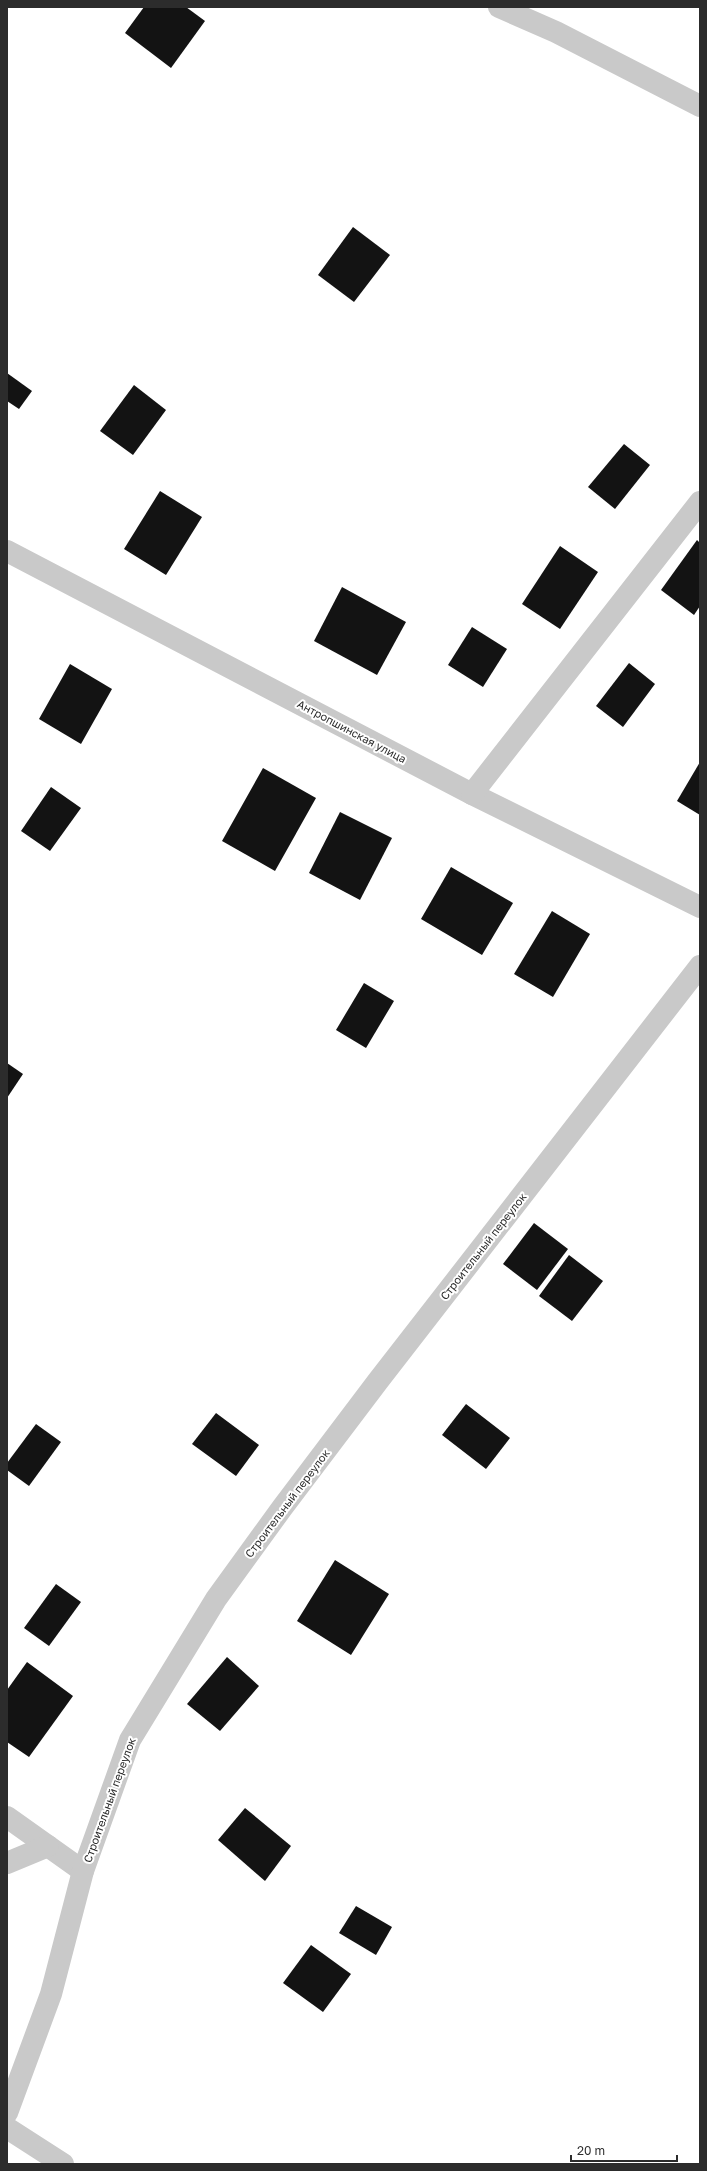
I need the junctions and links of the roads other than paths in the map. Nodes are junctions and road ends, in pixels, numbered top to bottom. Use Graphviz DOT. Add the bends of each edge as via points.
graph roads {
  1 [pos="499,7"];
  2 [pos="700,106"];
  3 [pos="700,502"];
  4 [pos="7,551"];
  5 [pos="472,794"];
  6 [pos="700,907"];
  7 [pos="700,966"];
  8 [pos="7,1817"];
  9 [pos="48,1846"];
  10 [pos="7,1863"];
  11 [pos="83,1871"];
  12 [pos="7,2113"];
  13 [pos="7,2128"];
  14 [pos="63,2164"];
  1 -- 2 [label="street" via="556,32"];
  3 -- 5 [label="street"];
  4 -- 5 [label="street, Антропшинская улица"];
  5 -- 6 [label="street, Антропшинская улица"];
  7 -- 11 [label="street, Строительный переулок" via="378,1381 216,1599 130,1740"];
  8 -- 9 [label="street"];
  9 -- 10 [label="street"];
  9 -- 11 [label="street"];
  11 -- 12 [label="street, Строительный переулок" via="51,1994"];
  13 -- 14 [label="street"];
}
